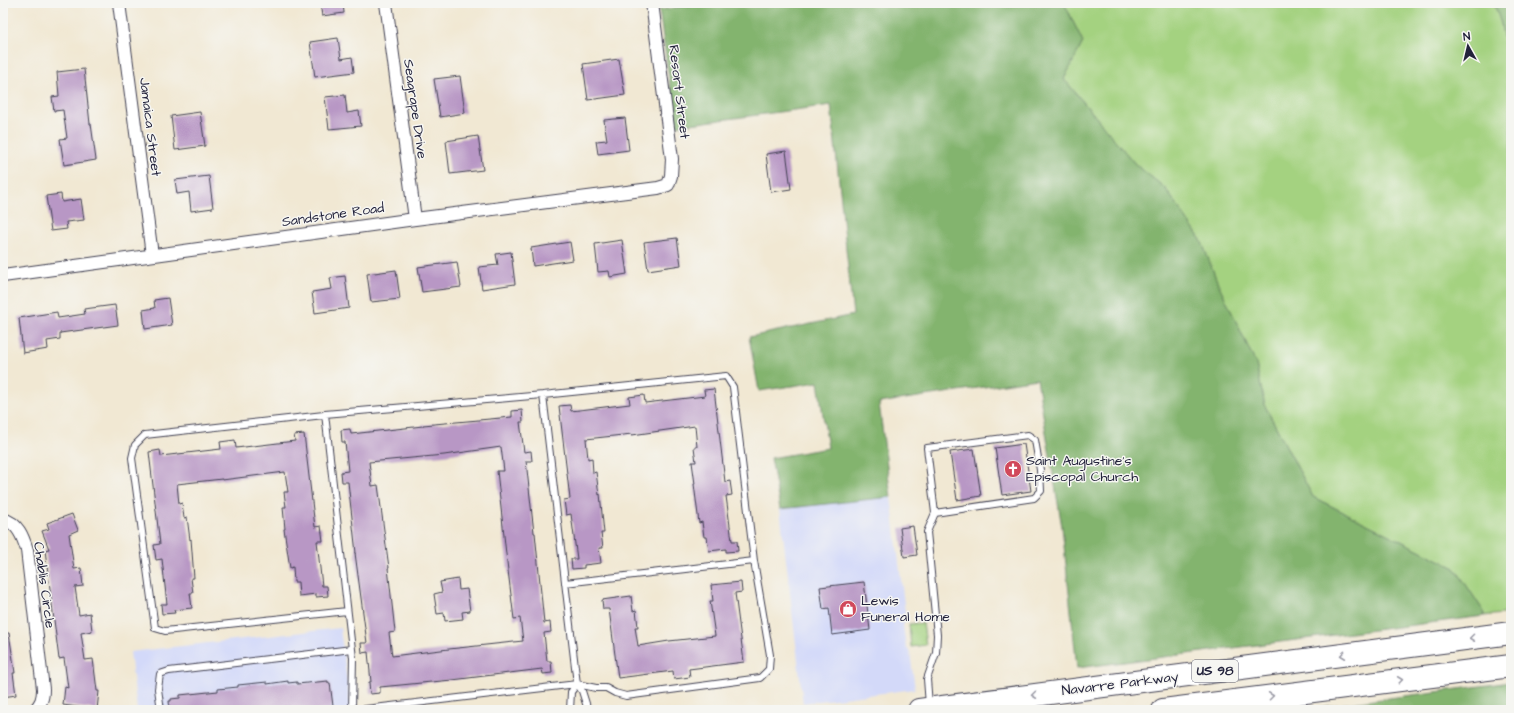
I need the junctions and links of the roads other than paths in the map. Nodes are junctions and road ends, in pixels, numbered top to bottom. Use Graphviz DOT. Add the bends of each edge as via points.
graph roads {
  1 [pos="119,3"];
  2 [pos="386,3"];
  3 [pos="652,3"];
  4 [pos="668,185"];
  5 [pos="415,219"];
  6 [pos="152,255"];
  7 [pos="3,276"];
  8 [pos="543,395"];
  9 [pos="324,415"];
  10 [pos="935,513"];
  11 [pos="3,519"];
  12 [pos="754,561"];
  13 [pos="565,583"];
  14 [pos="347,611"];
  15 [pos="1511,633"];
  16 [pos="352,649"];
  17 [pos="1511,666"];
  18 [pos="577,684"];
  19 [pos="924,709"];
  20 [pos="35,710"];
  21 [pos="161,710"];
  22 [pos="352,710"];
  23 [pos="357,710"];
  24 [pos="570,710"];
  25 [pos="588,710"];
  26 [pos="1163,710"];
  1 -- 6 [label="street, Jamaica Street"];
  2 -- 5 [label="street, Seagrape Drive"];
  3 -- 4 [label="street, Resort Street" via="672,159"];
  4 -- 5 [label="street, Sandstone Road"];
  5 -- 6 [label="street, Sandstone Road"];
  6 -- 7 [label="street, Sandstone Road"];
  8 -- 9 [label="lane"];
  8 -- 12 [label="lane" via="726,376 733,387"];
  8 -- 13 [label="lane"];
  9 -- 14 [label="lane"];
  9 -- 14 [label="lane" via="145,435 135,445 132,458 155,628 165,632"];
  10 -- 10 [label="lane" via="927,448 1028,434 1035,440 1041,491 1034,498"];
  10 -- 19 [label="lane" via="927,532 937,635 936,653 927,678"];
  11 -- 20 [label="street, Chablis Circle" via="20,531 27,550 43,689 43,698"];
  12 -- 13 [label="lane"];
  12 -- 18 [label="lane" via="770,655 769,669 760,678 626,696 606,688"];
  13 -- 18 [label="lane"];
  14 -- 16 [label="lane"];
  15 -- 19 [label="highway, Navarre Parkway / US 98, one-way"];
  16 -- 21 [label="lane" via="169,671 160,674 158,689"];
  16 -- 22 [label="lane"];
  26 -- 17 [label="highway, US 98, one-way"];
  18 -- 23 [label="lane"];
  18 -- 24 [label="lane" via="571,692"];
  18 -- 25 [label="lane"];
}
